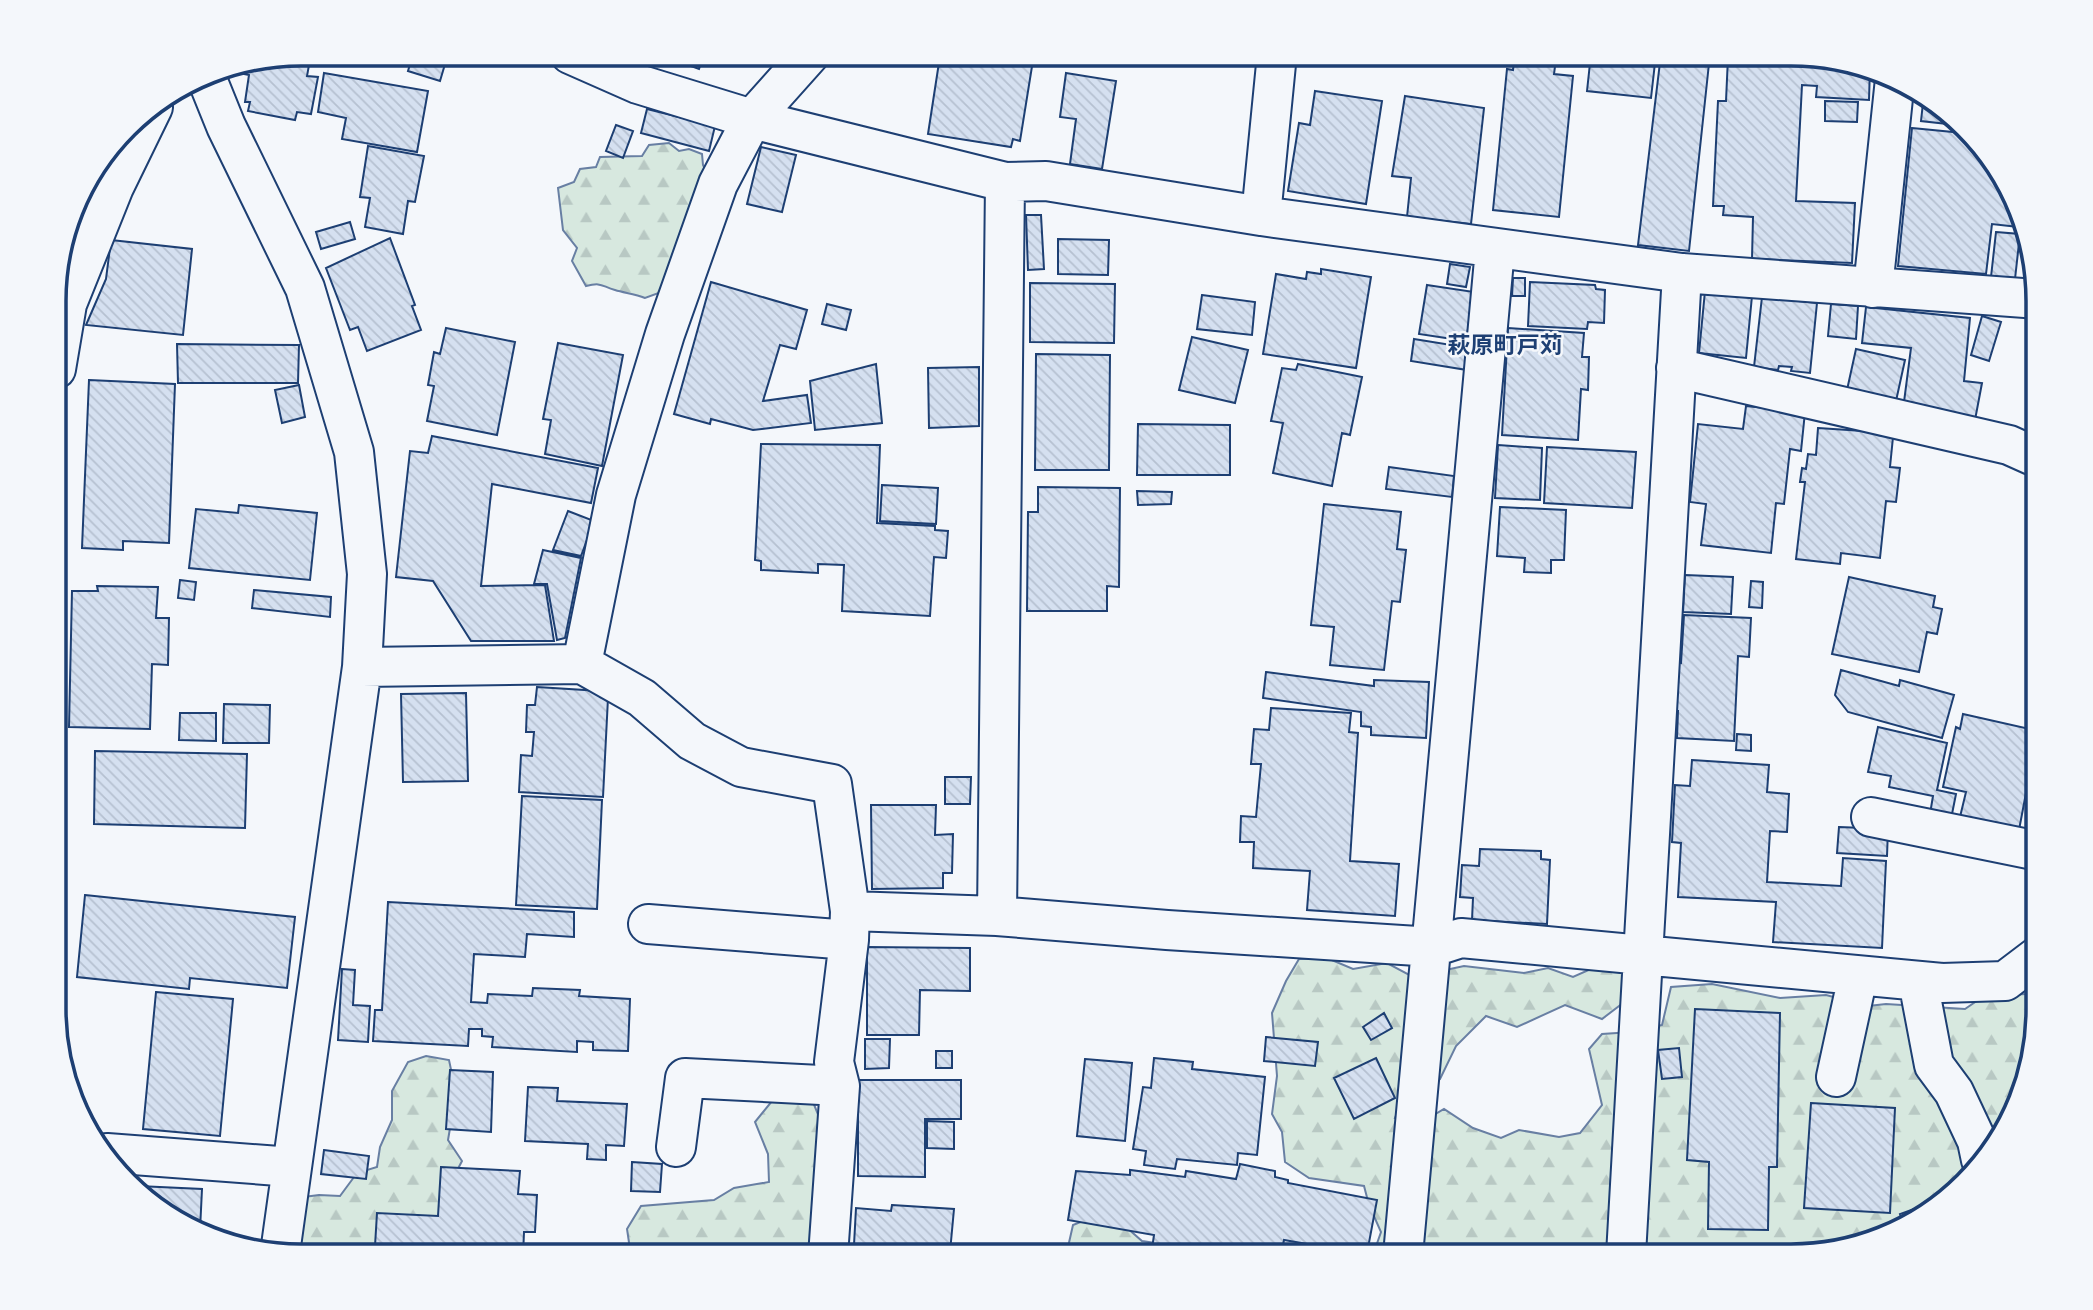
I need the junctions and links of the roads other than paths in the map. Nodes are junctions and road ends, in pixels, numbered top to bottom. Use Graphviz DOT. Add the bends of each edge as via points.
graph roads {
  1 [pos="1276,66"];
  2 [pos="599,67"];
  3 [pos="799,67"];
  4 [pos="210,86"];
  5 [pos="1894,90"];
  6 [pos="752,119"];
  7 [pos="142,130"];
  8 [pos="1004,183"];
  9 [pos="1261,216"];
  10 [pos="1496,249"];
  11 [pos="1682,274"];
  12 [pos="1873,288"];
  13 [pos="2026,298"];
  14 [pos="66,309"];
  15 [pos="1676,368"];
  16 [pos="2026,453"];
  17 [pos="582,664"];
  18 [pos="362,667"];
  19 [pos="1871,817"];
  20 [pos="2026,849"];
  21 [pos="997,916"];
  22 [pos="648,924"];
  23 [pos="850,926"];
  24 [pos="1433,947"];
  25 [pos="1643,956"];
  26 [pos="2026,965"];
  27 [pos="1858,975"];
  28 [pos="1918,981"];
  29 [pos="1836,1077"];
  30 [pos="840,1086"];
  31 [pos="677,1147"];
  32 [pos="1978,1150"];
  33 [pos="117,1154"];
  34 [pos="292,1167"];
  35 [pos="282,1242"];
  36 [pos="1404,1243"];
  37 [pos="1625,1243"];
  38 [pos="829,1244"];
  1 -- 9 [label="street"];
  2 -- 6 [label="street" via="638,84"];
  3 -- 6 [label="street"];
  4 -- 18 [label="street" via="305,288 354,452 367,574"];
  5 -- 12 [label="street"];
  6 -- 8 [label="street"];
  6 -- 17 [label="street" via="718,184 665,334 617,495"];
  7 -- 14 [label="street"];
  8 -- 9 [label="street" via="1046,181"];
  8 -- 21 [label="street"];
  9 -- 10 [label="street"];
  10 -- 11 [label="street"];
  10 -- 24 [label="street"];
  11 -- 12 [label="street"];
  11 -- 15 [label="street"];
  12 -- 13 [label="street"];
  15 -- 16 [label="street"];
  15 -- 25 [label="street"];
  17 -- 18 [label="street"];
  17 -- 23 [label="street" via="642,698 692,741 741,766 832,783"];
  18 -- 34 [label="street"];
  19 -- 20 [label="street"];
  21 -- 23 [label="street"];
  21 -- 24 [label="street"];
  22 -- 23 [label="street"];
  23 -- 30 [label="street" via="834,1062"];
  24 -- 25 [label="street" via="1461,938"];
  24 -- 36 [label="street"];
  25 -- 27 [label="street"];
  25 -- 37 [label="street"];
  26 -- 28 [label="street" via="2005,981"];
  27 -- 28 [label="street"];
  27 -- 29 [label="street"];
  28 -- 32 [label="street" via="1934,1065 1954,1092"];
  30 -- 31 [label="street" via="685,1078"];
  30 -- 38 [label="street"];
  33 -- 34 [label="street"];
  34 -- 35 [label="street"];
}
